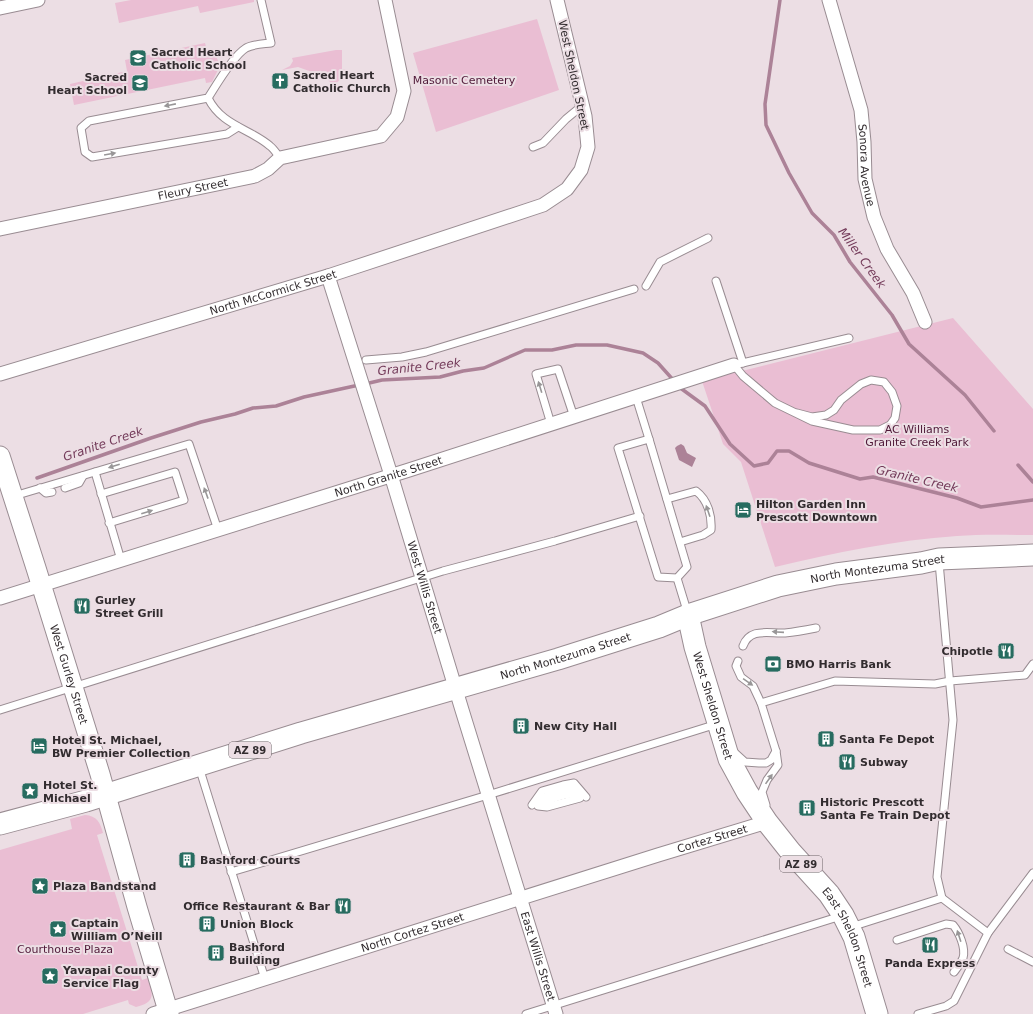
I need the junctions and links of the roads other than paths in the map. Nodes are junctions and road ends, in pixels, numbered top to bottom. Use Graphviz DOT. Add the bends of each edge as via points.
graph roads {
  1 [pos="38,0"];
  2 [pos="261,0"];
  3 [pos="385,0"];
  4 [pos="557,0"];
  5 [pos="829,0"];
  6 [pos="0,8"];
  7 [pos="208,98"];
  8 [pos="582,105"];
  9 [pos="238,127"];
  10 [pos="532,147"];
  11 [pos="280,158"];
  12 [pos="543,205"];
  13 [pos="0,229"];
  14 [pos="708,238"];
  15 [pos="328,276"];
  16 [pos="716,281"];
  17 [pos="646,286"];
  18 [pos="634,290"];
  19 [pos="925,322"];
  20 [pos="849,338"];
  21 [pos="366,360"];
  22 [pos="739,364"];
  23 [pos="0,374"];
  24 [pos="636,397"];
  25 [pos="797,413"];
  26 [pos="574,416"];
  27 [pos="551,424"];
  28 [pos="649,439"];
  29 [pos="0,456"];
  30 [pos="94,472"];
  31 [pos="391,475"];
  32 [pos="83,476"];
  33 [pos="40,488"];
  34 [pos="65,488"];
  35 [pos="52,492"];
  36 [pos="101,494"];
  37 [pos="13,496"];
  38 [pos="667,499"];
  39 [pos="640,516"];
  40 [pos="109,523"];
  41 [pos="218,530"];
  42 [pos="680,542"];
  43 [pos="1033,555"];
  44 [pos="121,560"];
  45 [pos="939,560"];
  46 [pos="421,578"];
  47 [pos="678,578"];
  48 [pos="42,585"];
  49 [pos="0,598"];
  50 [pos="688,615"];
  51 [pos="816,628"];
  52 [pos="743,646"];
  53 [pos="738,661"];
  54 [pos="1033,664"];
  55 [pos="950,681"];
  56 [pos="73,687"];
  57 [pos="456,689"];
  58 [pos="761,703"];
  59 [pos="0,710"];
  60 [pos="721,733"];
  61 [pos="776,751"];
  62 [pos="199,765"];
  63 [pos="747,792"];
  64 [pos="106,795"];
  65 [pos="488,795"];
  66 [pos="532,805"];
  67 [pos="0,824"];
  68 [pos="770,825"];
  69 [pos="658,855"];
  70 [pos="231,872"];
  71 [pos="1033,873"];
  72 [pos="521,898"];
  73 [pos="942,898"];
  74 [pos="846,921"];
  75 [pos="988,933"];
  76 [pos="897,940"];
  77 [pos="1008,949"];
  78 [pos="1033,962"];
  79 [pos="954,972"];
  80 [pos="264,979"];
  81 [pos="555,1010"];
  82 [pos="163,1012"];
  83 [pos="526,1014"];
  84 [pos="877,1014"];
  85 [pos="918,1014"];
  1 -- 6 [label="street"];
  2 -- 7 [label="lane" via="271,43 247,48 238,55"];
  3 -- 11 [label="street, Fleury Street" via="404,92 396,117 381,136"];
  4 -- 8 [label="street, West Sheldon Street"];
  5 -- 19 [label="street, Sonora Avenue" via="861,110 865,179 874,217 887,250 913,293"];
  7 -- 9 [label="lane" via="225,119"];
  7 -- 9 [label="lane, one-way" via="89,121 82,128 85,152 92,157 227,134"];
  8 -- 10 [label="lane" via="543,143"];
  8 -- 12 [label="street, West Sheldon Street" via="588,147 581,170 567,189"];
  9 -- 11 [label="lane" via="270,145"];
  11 -- 13 [label="street, Fleury Street" via="255,176"];
  12 -- 15 [label="street, North McCormick Street"];
  14 -- 17 [label="lane" via="660,262"];
  15 -- 23 [label="street, North McCormick Street"];
  15 -- 31 [label="street, West Willis Street"];
  16 -- 22 [label="lane"];
  18 -- 21 [label="lane" via="426,352"];
  20 -- 22 [label="lane"];
  22 -- 24 [label="street, North Granite Street"];
  22 -- 25 [label="lane" via="743,376 775,403"];
  24 -- 26 [label="street, North Granite Street"];
  24 -- 28 [label="lane"];
  25 -- 25 [label="lane" via="812,417 826,414 834,410 841,400 861,384 872,380 884,382 892,392 897,406 895,418 890,425 880,430 853,430 812,421"];
  26 -- 27 [label="street, North Granite Street"];
  27 -- 26 [label="lane, one-way" via="536,374 558,369"];
  27 -- 31 [label="street, North Granite Street"];
  28 -- 38 [label="lane"];
  28 -- 39 [label="lane" via="618,448"];
  29 -- 37 [label="main road, West Gurley Street"];
  30 -- 32 [label="lane"];
  30 -- 36 [label="lane"];
  41 -- 30 [label="lane, one-way" via="189,444"];
  31 -- 41 [label="street, North Granite Street"];
  31 -- 46 [label="street, West Willis Street"];
  32 -- 33 [label="lane"];
  32 -- 34 [label="lane" via="79,483"];
  33 -- 35 [label="lane" via="46,493"];
  33 -- 37 [label="lane"];
  36 -- 40 [label="lane"];
  40 -- 36 [label="lane, one-way" via="184,500 175,472"];
  37 -- 48 [label="main road, West Gurley Street"];
  38 -- 42 [label="lane"];
  42 -- 38 [label="lane, one-way" via="711,530 711,520 703,496 696,491"];
  39 -- 46 [label="lane"];
  39 -- 47 [label="lane" via="658,577"];
  40 -- 44 [label="lane"];
  41 -- 44 [label="street, North Granite Street"];
  42 -- 47 [label="lane" via="687,567"];
  43 -- 45 [label="main road, North Montezuma Street"];
  44 -- 48 [label="street, North Granite Street"];
  45 -- 50 [label="main road, North Montezuma Street" via="836,574 778,586"];
  45 -- 55 [label="lane"];
  46 -- 56 [label="lane"];
  46 -- 57 [label="street, West Willis Street"];
  47 -- 50 [label="lane"];
  48 -- 49 [label="street, North Granite Street"];
  48 -- 56 [label="main road, West Gurley Street"];
  50 -- 57 [label="main road, North Montezuma Street / AZ 89" via="659,627"];
  50 -- 60 [label="main road, West Sheldon Street / AZ 89"];
  51 -- 52 [label="lane, one-way" via="754,634 745,640"];
  53 -- 58 [label="lane, one-way" via="736,666 741,677 753,686"];
  54 -- 55 [label="lane" via="1025,675"];
  55 -- 58 [label="lane" via="935,684 835,681"];
  55 -- 73 [label="lane" via="953,720 937,877"];
  56 -- 59 [label="lane"];
  56 -- 64 [label="main road, West Gurley Street"];
  57 -- 62 [label="main road, North Montezuma Street / AZ 89"];
  57 -- 65 [label="street, West Willis Street"];
  58 -- 61 [label="lane"];
  60 -- 61 [label="lane" via="745,762 766,763"];
  60 -- 63 [label="main road, West Sheldon Street / AZ 89" via="729,759"];
  60 -- 65 [label="lane"];
  68 -- 61 [label="lane, one-way" via="762,792 778,765"];
  62 -- 64 [label="main road, North Montezuma Street / AZ 89"];
  62 -- 70 [label="lane"];
  63 -- 68 [label="main road, East Sheldon Street / AZ 89"];
  64 -- 67 [label="main road, AZ 89"];
  64 -- 82 [label="main road, West Gurley Street"];
  65 -- 70 [label="lane"];
  65 -- 72 [label="street, West Willis Street"];
  66 -- 66 [label="lane" via="544,796 564,790 574,789 586,797 547,807"];
  68 -- 69 [label="street, Cortez Street"];
  68 -- 74 [label="main road, East Sheldon Street / AZ 89" via="828,894"];
  69 -- 72 [label="street, North Cortez Street"];
  70 -- 80 [label="lane"];
  71 -- 75 [label="lane"];
  72 -- 80 [label="street, North Cortez Street"];
  72 -- 81 [label="street, East Willis Street"];
  73 -- 74 [label="lane"];
  73 -- 75 [label="lane"];
  74 -- 81 [label="lane"];
  74 -- 84 [label="main road, East Sheldon Street / AZ 89"];
  75 -- 85 [label="lane" via="954,1000 946,1006"];
  79 -- 76 [label="lane, one-way" via="963,957 963,950 958,931 953,925 946,924"];
  77 -- 78 [label="lane"];
  80 -- 82 [label="street, North Cortez Street"];
  81 -- 83 [label="lane"];
}
